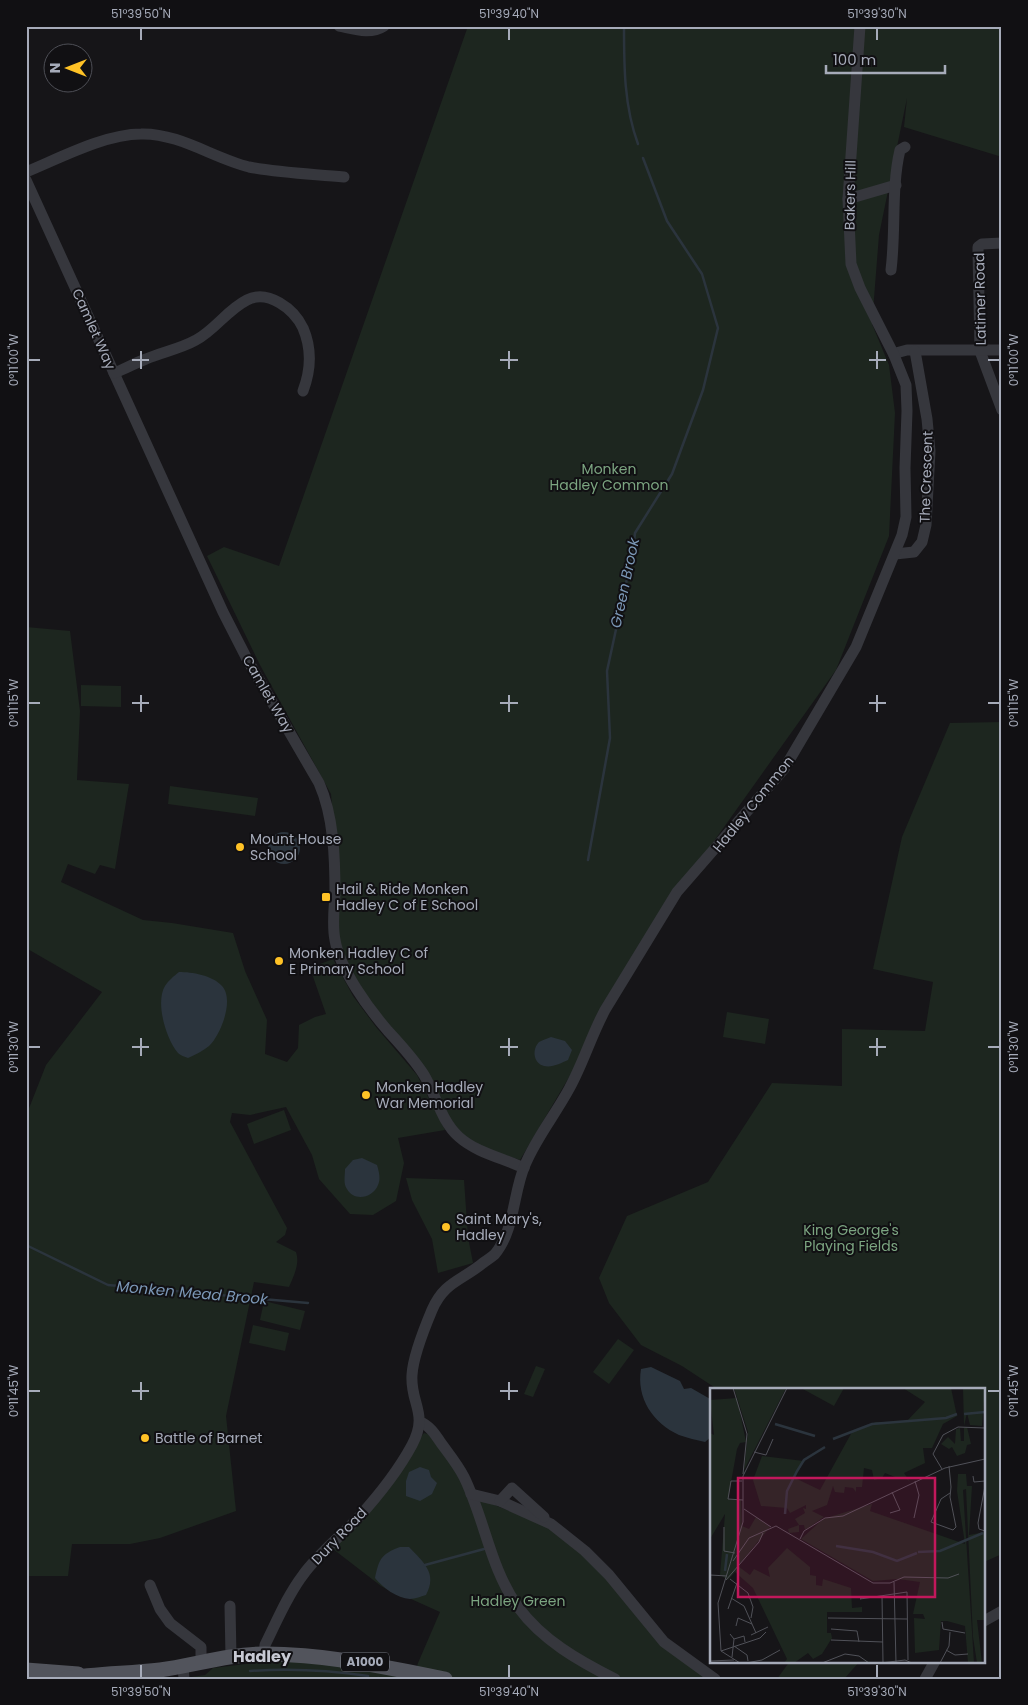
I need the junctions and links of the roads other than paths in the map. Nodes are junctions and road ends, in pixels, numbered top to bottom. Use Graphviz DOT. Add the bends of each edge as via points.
graph roads {
  1 [pos="339,26"];
  2 [pos="384,26"];
  3 [pos="860,26"];
  4 [pos="905,147"];
  5 [pos="26,172"];
  6 [pos="344,177"];
  7 [pos="26,180"];
  8 [pos="896,185"];
  9 [pos="848,199"];
  10 [pos="1002,244"];
  11 [pos="891,270"];
  12 [pos="1002,350"];
  13 [pos="916,351"];
  14 [pos="980,351"];
  15 [pos="894,355"];
  16 [pos="114,373"];
  17 [pos="303,391"];
  18 [pos="1002,410"];
  19 [pos="895,554"];
  20 [pos="524,1168"];
  21 [pos="420,1422"];
  22 [pos="471,1494"];
  23 [pos="500,1501"];
  24 [pos="551,1524"];
  25 [pos="150,1585"];
  26 [pos="230,1606"];
  27 [pos="1002,1612"];
  28 [pos="986,1620"];
  29 [pos="264,1654"];
  30 [pos="231,1657"];
  31 [pos="201,1661"];
  32 [pos="934,1662"];
  33 [pos="26,1670"];
  34 [pos="184,1672"];
  35 [pos="87,1675"];
  36 [pos="26,1678"];
  37 [pos="37,1679"];
  38 [pos="65,1679"];
  39 [pos="445,1679"];
  40 [pos="615,1679"];
  41 [pos="716,1679"];
  42 [pos="925,1679"];
  1 -- 2 [label="street" via="365,31"];
  3 -- 9 [label="street, Bakers Hill"];
  4 -- 8 [label="street" via="900,150"];
  5 -- 6 [label="street" via="109,139 141,134 166,136 249,167"];
  7 -- 16 [label="street, Camlet Way"];
  8 -- 9 [label="street"];
  8 -- 11 [label="street"];
  9 -- 15 [label="street, Bakers Hill" via="851,264"];
  10 -- 14 [label="street, Latimer Road" via="980,244 978,250"];
  12 -- 14 [label="street"];
  13 -- 14 [label="street"];
  13 -- 15 [label="street" via="900,351"];
  13 -- 19 [label="street, The Crescent" via="930,451 926,517 922,542 914,552"];
  14 -- 18 [label="street, Latimer Road"];
  15 -- 19 [label="street, Hadley Common" via="906,385 907,410 906,517"];
  16 -- 17 [label="street" via="198,339 248,299 271,298 289,310 304,330 310,368"];
  16 -- 20 [label="street, Camlet Way" via="222,612 325,797 334,870 335,939 347,970 362,996 423,1074 454,1132 479,1150"];
  19 -- 20 [label="street, Hadley Common" via="856,647 803,739 784,770 668,905 605,1010 575,1078"];
  20 -- 21 [label="street, Hadley Common" via="512,1217 495,1254 445,1288 436,1299 412,1373"];
  21 -- 22 [label="street" via="429,1427 450,1454"];
  21 -- 29 [label="street, Dury Road" via="412,1444 382,1489 294,1587 265,1645"];
  22 -- 23 [label="street"];
  22 -- 40 [label="street" via="503,1584 519,1609 558,1646"];
  23 -- 24 [label="street"];
  23 -- 24 [label="street" via="512,1488"];
  24 -- 41 [label="street" via="585,1550 609,1575 664,1642"];
  25 -- 31 [label="street" via="170,1623 201,1646"];
  26 -- 30 [label="street"];
  27 -- 28 [label="street"];
  29 -- 30 [label="main road, A1000"];
  29 -- 39 [label="main road, A1000" via="356,1661"];
  30 -- 31 [label="main road, A1000"];
  31 -- 34 [label="main road, A1000"];
  32 -- 42 [label="street"];
  33 -- 35 [label="main road, A1000"];
  34 -- 35 [label="main road, A1000" via="154,1670"];
  35 -- 38 [label="main road, A1000"];
  36 -- 37 [label="main road"];
}
